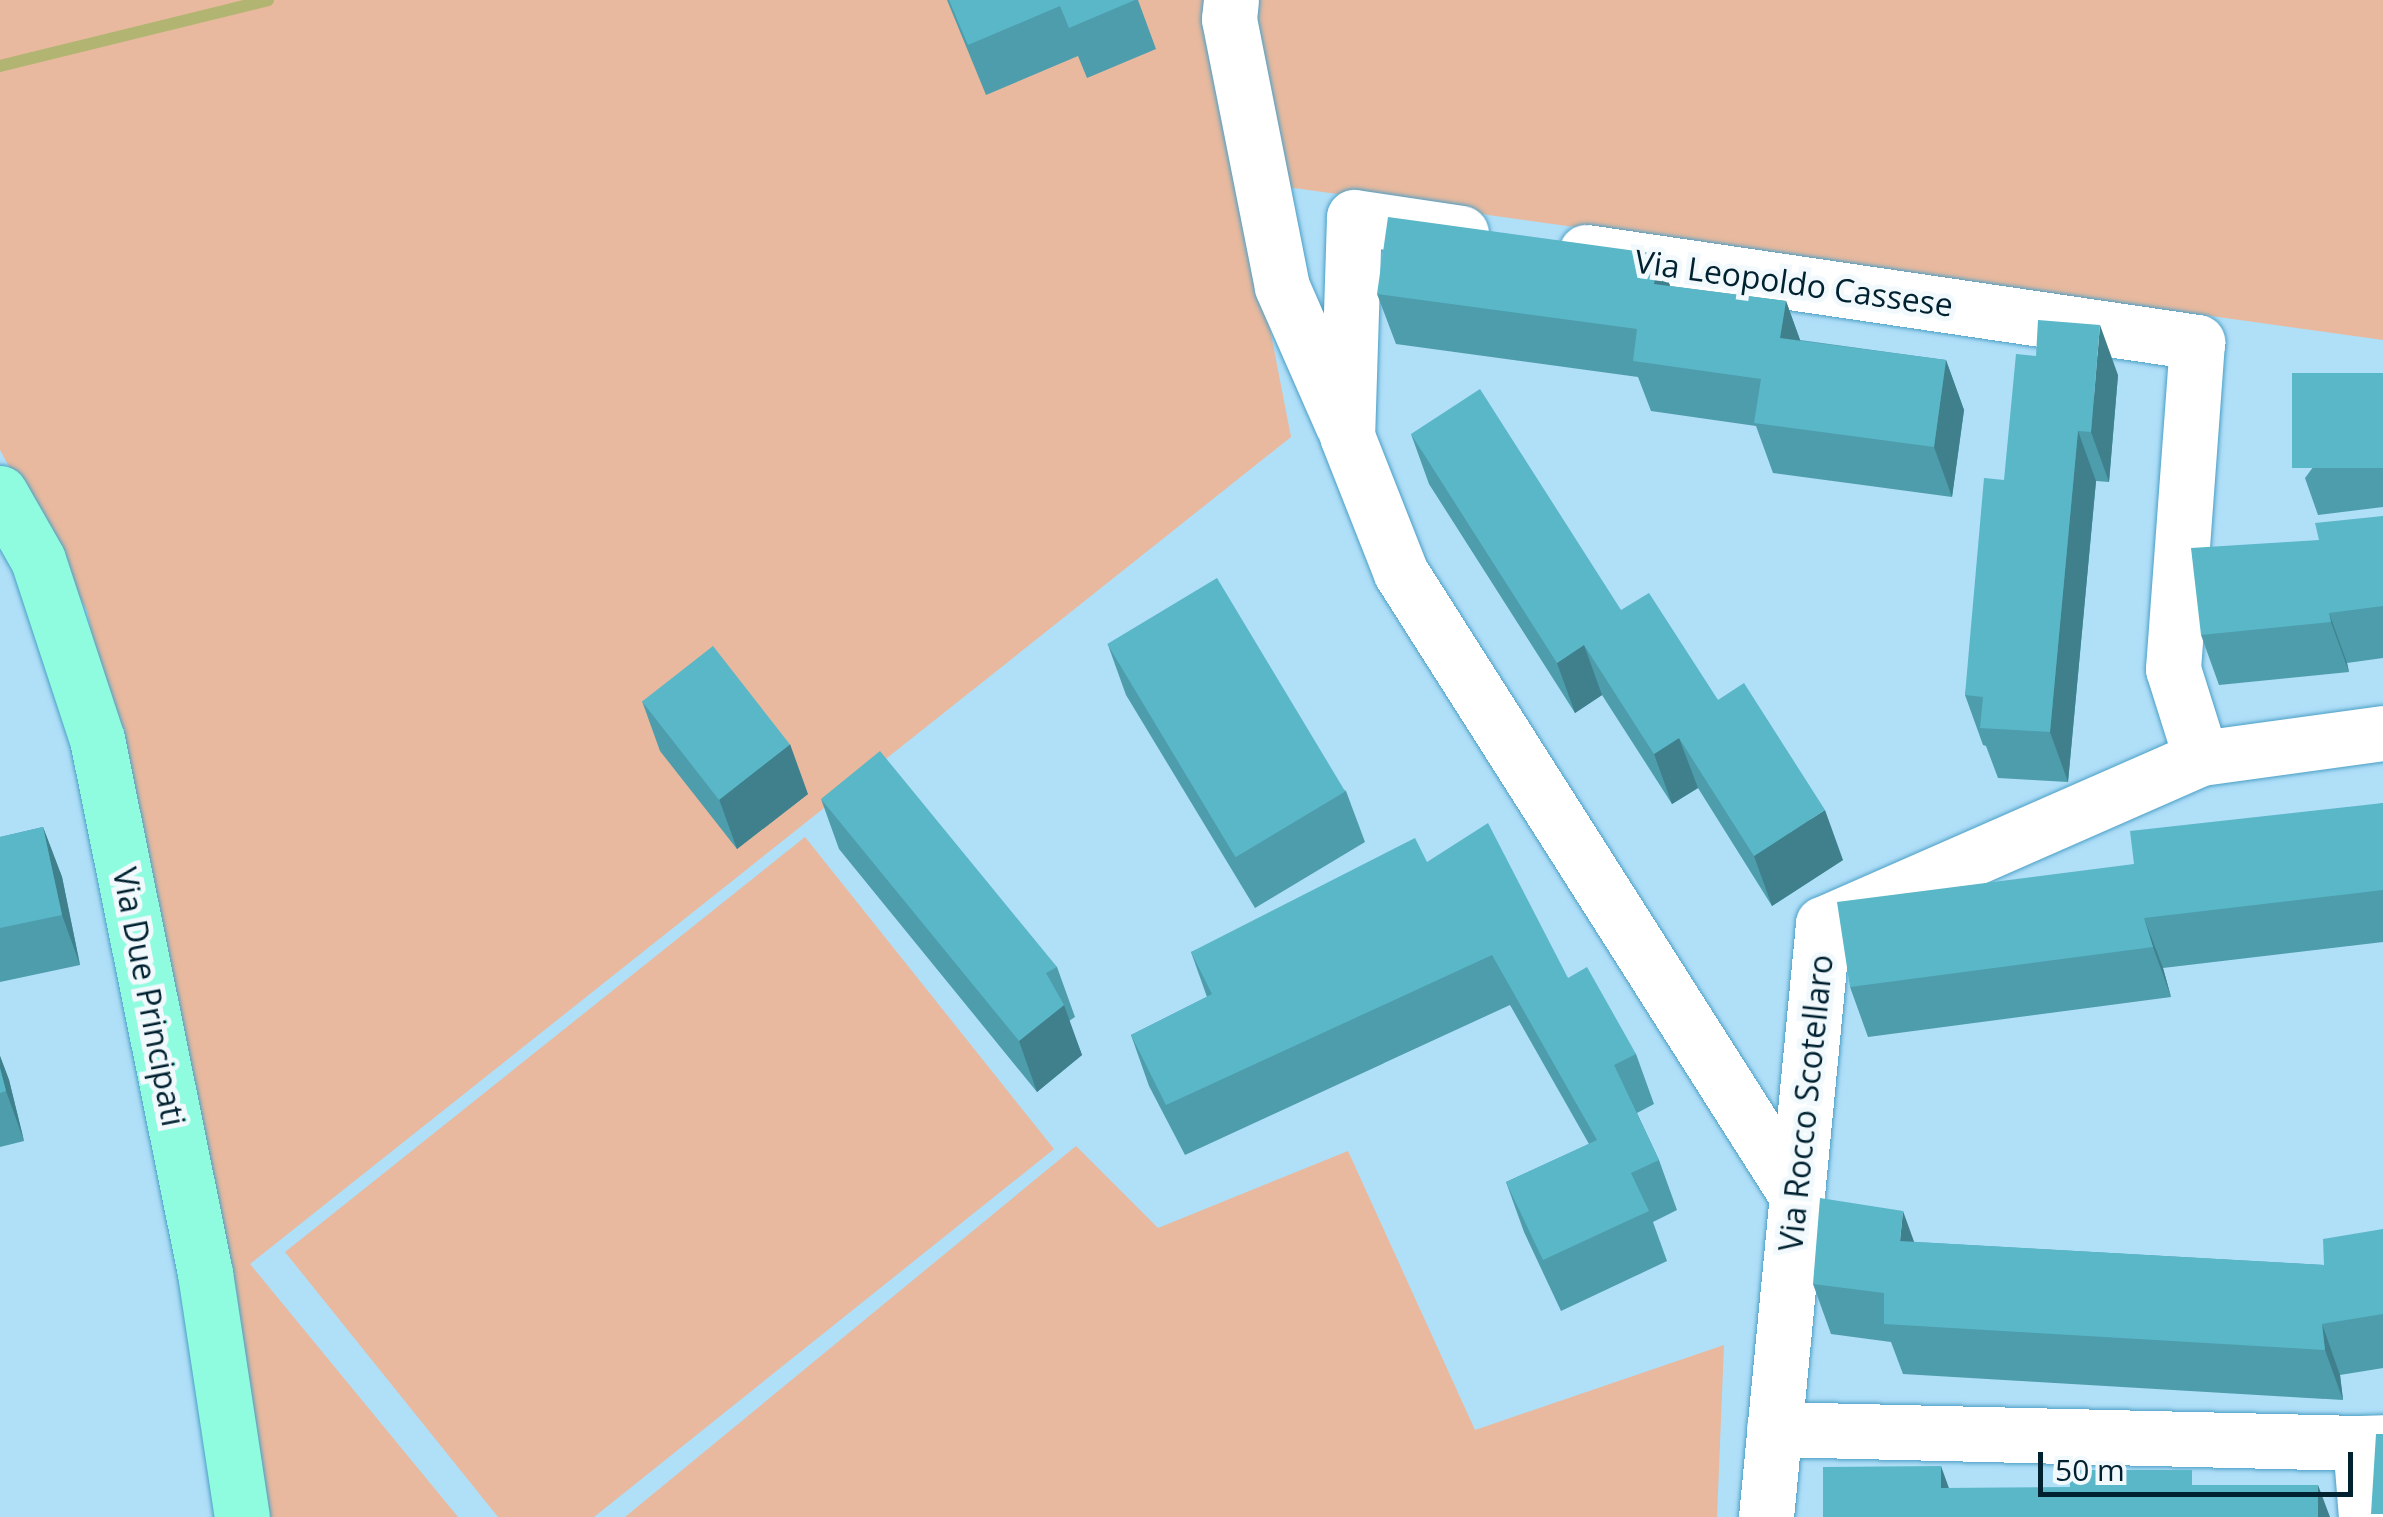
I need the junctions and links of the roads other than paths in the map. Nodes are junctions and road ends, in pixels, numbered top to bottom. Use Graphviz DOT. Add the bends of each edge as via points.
graph roads {
  1 [pos="1231,0"];
  2 [pos="1347,436"];
  3 [pos="0,493"];
  4 [pos="2383,732"];
  5 [pos="2202,758"];
  6 [pos="1797,1196"];
  7 [pos="1774,1429"];
  8 [pos="2372,1443"];
  9 [pos="242,1517"];
  10 [pos="1766,1517"];
  11 [pos="2366,1517"];
  1 -- 2 [label="street" via="1228,18 1282,288"];
  2 -- 5 [label="street, Via Leopoldo Cassese" via="1354,218 2197,342 2174,668"];
  2 -- 6 [label="street, Via Leopoldo Cassese" via="1402,572"];
  3 -- 9 [label="main road, Via Due Principati" via="38,560 97,739 205,1274"];
  4 -- 5 [label="street, Via Rocco Scotellaro"];
  5 -- 6 [label="street, Via Rocco Scotellaro" via="1823,924"];
  6 -- 7 [label="street, Via Rocco Scotellaro"];
  7 -- 8 [label="street"];
  7 -- 10 [label="street, Via Rocco Scotellaro"];
  8 -- 11 [label="street"];
}
